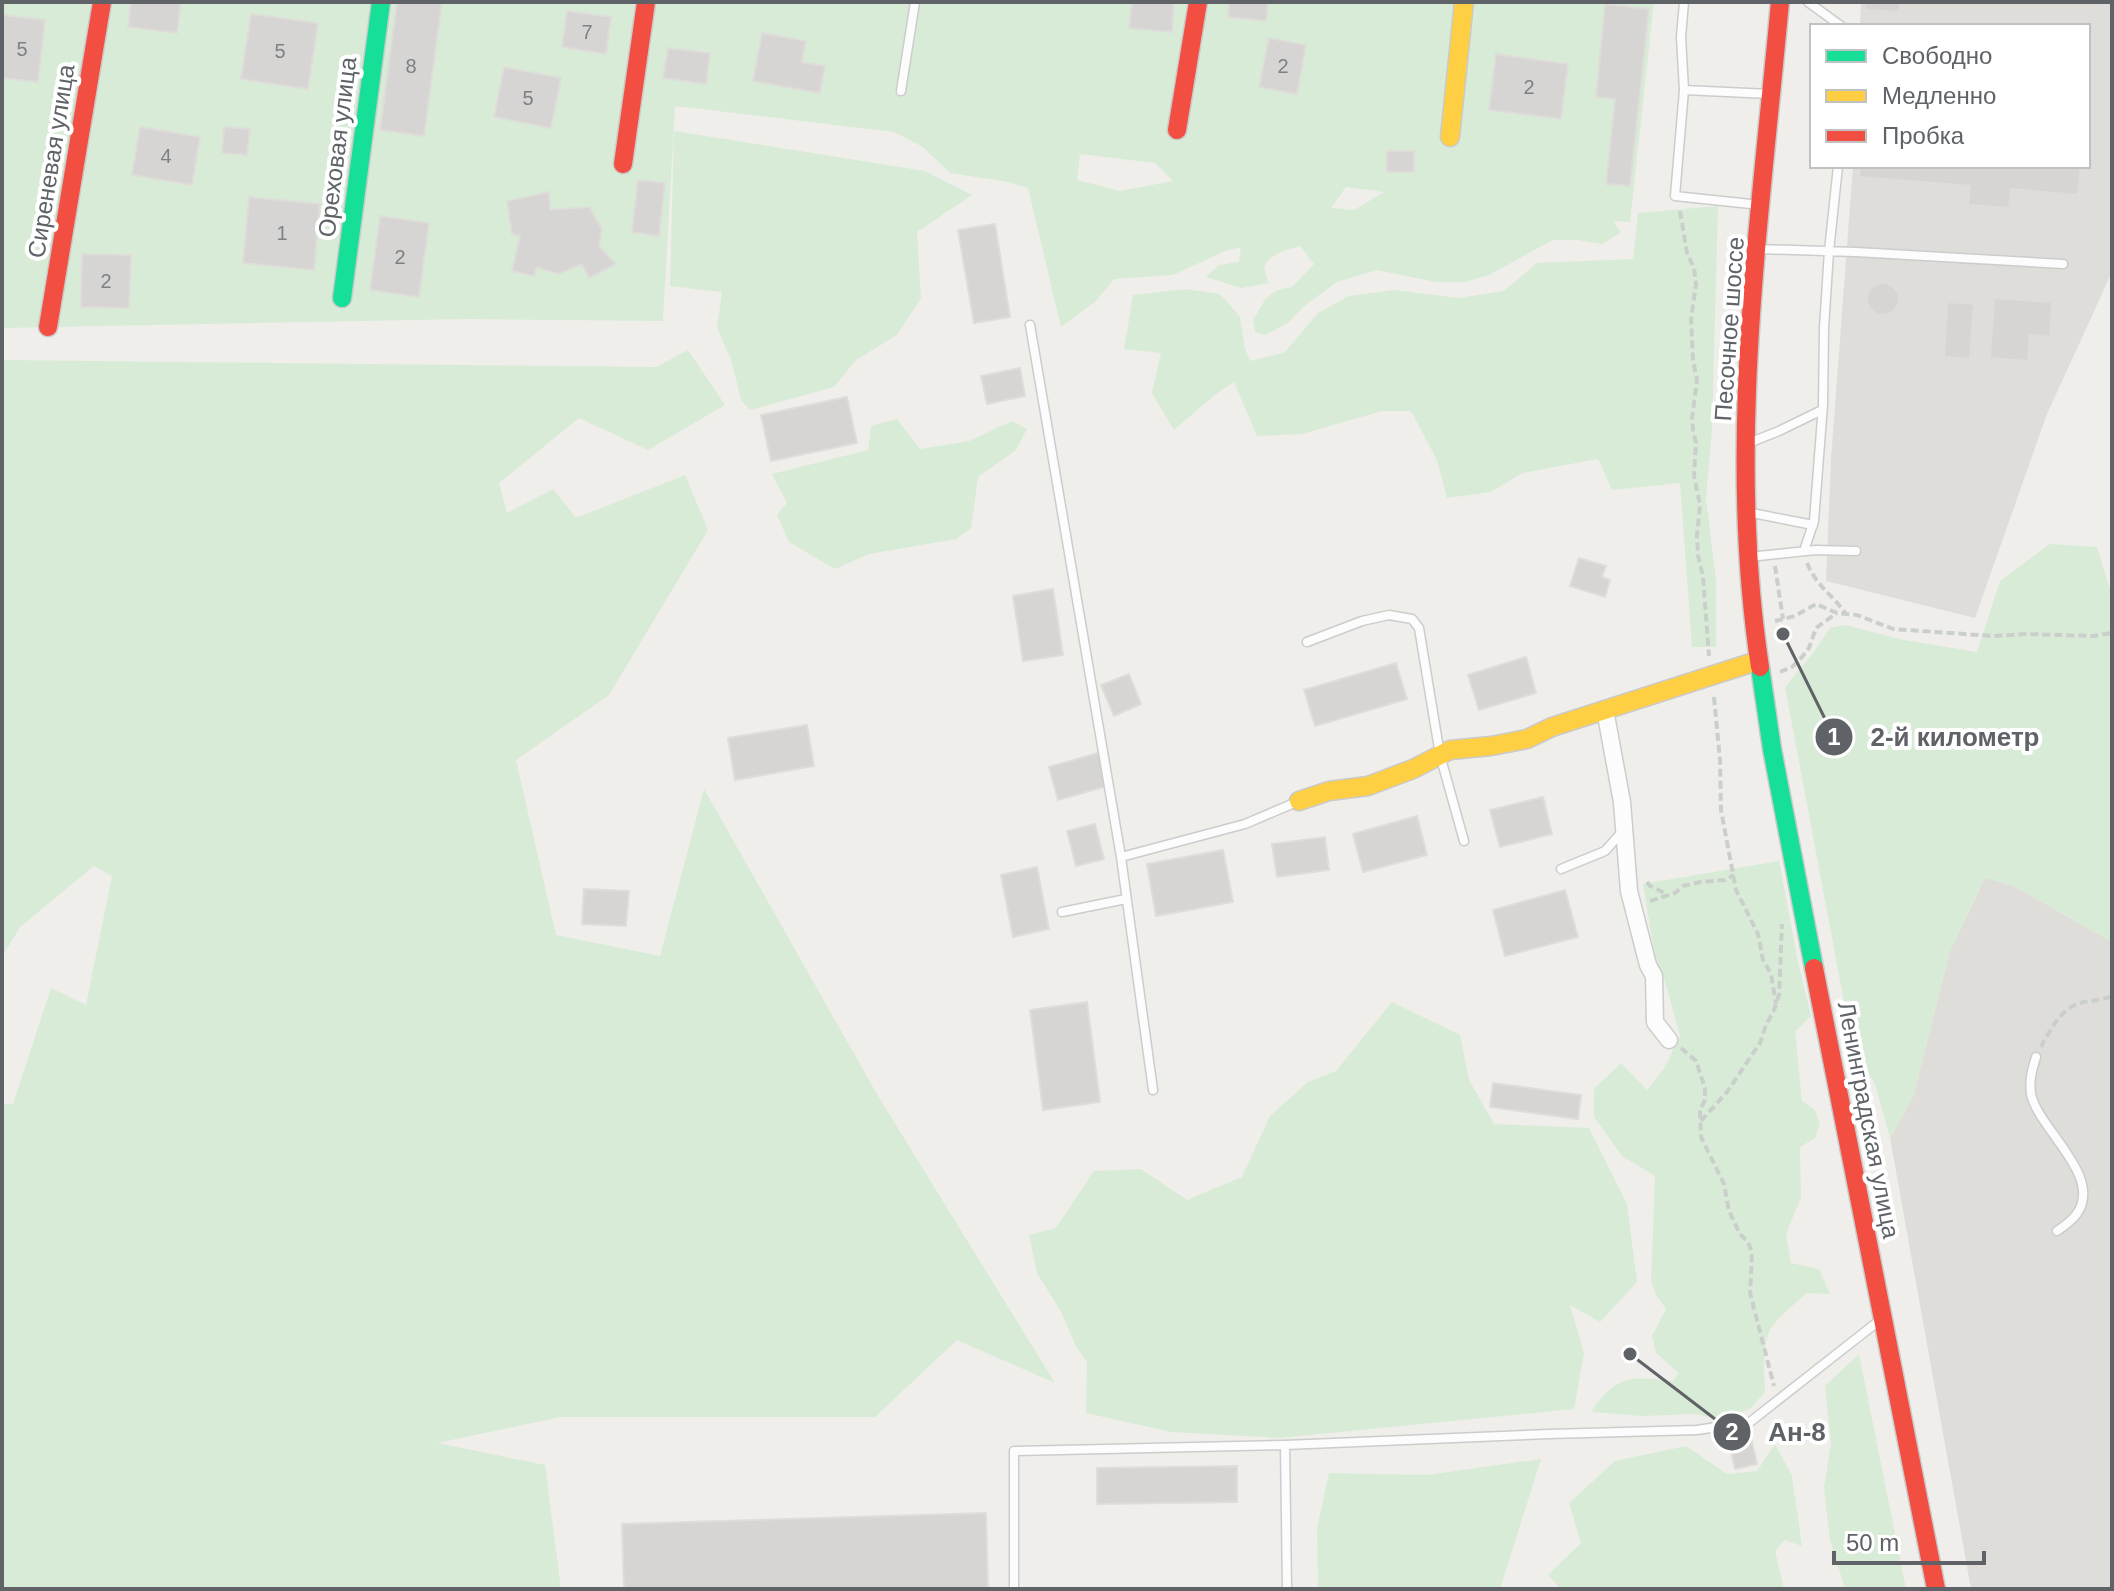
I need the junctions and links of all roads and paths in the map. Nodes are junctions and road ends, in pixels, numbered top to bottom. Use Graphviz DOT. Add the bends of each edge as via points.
graph roads {
  1 [pos="102,2"];
  2 [pos="381,2"];
  3 [pos="646,2"];
  4 [pos="915,2"];
  5 [pos="1198,2"];
  6 [pos="1464,2"];
  7 [pos="1684,2"];
  8 [pos="1780,2"];
  9 [pos="1808,2"];
  10 [pos="1838,24"];
  11 [pos="1684,90"];
  12 [pos="901,91"];
  13 [pos="1771,94"];
  14 [pos="1177,130"];
  15 [pos="1450,137"];
  16 [pos="623,164"];
  17 [pos="1838,168"];
  18 [pos="1679,196"];
  19 [pos="1761,205"];
  20 [pos="1758,249"];
  21 [pos="1829,251"];
  22 [pos="2063,264"];
  23 [pos="342,298"];
  24 [pos="1030,325"];
  25 [pos="48,327"];
  26 [pos="1822,410"];
  27 [pos="1745,444"];
  28 [pos="1746,512"];
  29 [pos="1813,525"];
  30 [pos="1804,551"];
  31 [pos="1856,551"];
  32 [pos="1775,554"];
  33 [pos="1748,557"];
  34 [pos="1837,613"];
  35 [pos="1846,614"];
  36 [pos="1783,619"];
  37 [pos="1775,621"];
  38 [pos="2112,633"];
  39 [pos="1307,642"];
  40 [pos="1764,667"];
  41 [pos="1711,676"];
  42 [pos="1605,710"];
  43 [pos="1440,755"];
  44 [pos="1299,801"];
  45 [pos="1625,828"];
  46 [pos="1464,841"];
  47 [pos="1121,857"];
  48 [pos="1561,869"];
  49 [pos="1734,875"];
  50 [pos="1126,899"];
  51 [pos="1632,906"];
  52 [pos="1062,912"];
  53 [pos="1782,924"];
  54 [pos="2112,996"];
  55 [pos="1776,1004"];
  56 [pos="1669,1040"];
  57 [pos="2036,1057"];
  58 [pos="1153,1090"];
  59 [pos="1700,1122"];
  60 [pos="2057,1231"];
  61 [pos="1883,1317"];
  62 [pos="1776,1401"];
  63 [pos="1285,1445"];
  64 [pos="1014,1589"];
  65 [pos="1287,1589"];
  66 [pos="1936,1589"];
  1 -- 25 [label="main road, Сиреневая улица"];
  2 -- 23 [label="main road, Ореховая улица"];
  3 -- 16 [label="main road"];
  4 -- 12 [label="lane"];
  5 -- 14 [label="main road"];
  6 -- 15 [label="main road"];
  7 -- 11 [label="lane"];
  8 -- 13 [label="main road, Песочное шоссе"];
  9 -- 10 [label="lane"];
  11 -- 13 [label="lane"];
  11 -- 18 [label="lane"];
  13 -- 19 [label="main road, Песочное шоссе"];
  17 -- 21 [label="lane"];
  18 -- 19 [label="lane"];
  18 -- 41 [label="path" via="1696,284 1691,319 1697,380 1694,476"];
  19 -- 20 [label="main road, Песочное шоссе"];
  20 -- 21 [label="lane"];
  20 -- 27 [label="main road, Песочное шоссе"];
  21 -- 22 [label="lane"];
  21 -- 26 [label="lane"];
  24 -- 47 [label="lane"];
  26 -- 27 [label="lane"];
  26 -- 29 [label="lane"];
  27 -- 28 [label="main road, Песочное шоссе"];
  28 -- 29 [label="lane"];
  28 -- 33 [label="main road, Песочное шоссе"];
  29 -- 30 [label="lane"];
  30 -- 31 [label="lane"];
  30 -- 32 [label="lane"];
  30 -- 35 [label="path" via="1820,587"];
  32 -- 33 [label="lane"];
  32 -- 36 [label="path"];
  33 -- 40 [label="main road, Песочное шоссе"];
  34 -- 35 [label="path"];
  34 -- 36 [label="path" via="1816,604"];
  34 -- 40 [label="path" via="1816,628 1809,648 1792,667 1779,673"];
  35 -- 38 [label="path" via="1893,629 1993,636"];
  36 -- 37 [label="path"];
  39 -- 43 [label="lane" via="1389,615 1412,619 1419,628"];
  40 -- 41 [label="main road"];
  40 -- 61 [label="main road, Ленинградская улица" via="1798,888"];
  41 -- 42 [label="main road"];
  41 -- 49 [label="path" via="1721,810"];
  42 -- 43 [label="main road" via="1527,739 1461,747"];
  42 -- 45 [label="street"];
  43 -- 44 [label="main road" via="1368,786"];
  43 -- 46 [label="lane"];
  44 -- 47 [label="lane" via="1245,824"];
  45 -- 48 [label="lane" via="1605,851"];
  45 -- 51 [label="street"];
  47 -- 50 [label="lane"];
  49 -- 51 [label="path" via="1683,886"];
  49 -- 55 [label="path" via="1758,934"];
  50 -- 52 [label="lane"];
  50 -- 58 [label="lane"];
  51 -- 56 [label="street" via="1654,976 1655,1022"];
  53 -- 55 [label="path"];
  54 -- 57 [label="path" via="2070,1007"];
  55 -- 59 [label="path" via="1760,1043"];
  56 -- 59 [label="path" via="1696,1061 1700,1071 1705,1088"];
  57 -- 60 [label="lane" via="2030,1075 2032,1097 2081,1178 2077,1215"];
  59 -- 62 [label="path" via="1729,1211 1752,1253 1750,1293"];
  61 -- 62 [label="lane"];
  61 -- 66 [label="main road, Ленинградская улица"];
  62 -- 63 [label="lane" via="1750,1422 1697,1430"];
  63 -- 64 [label="lane" via="1014,1451"];
  63 -- 65 [label="lane"];
}
